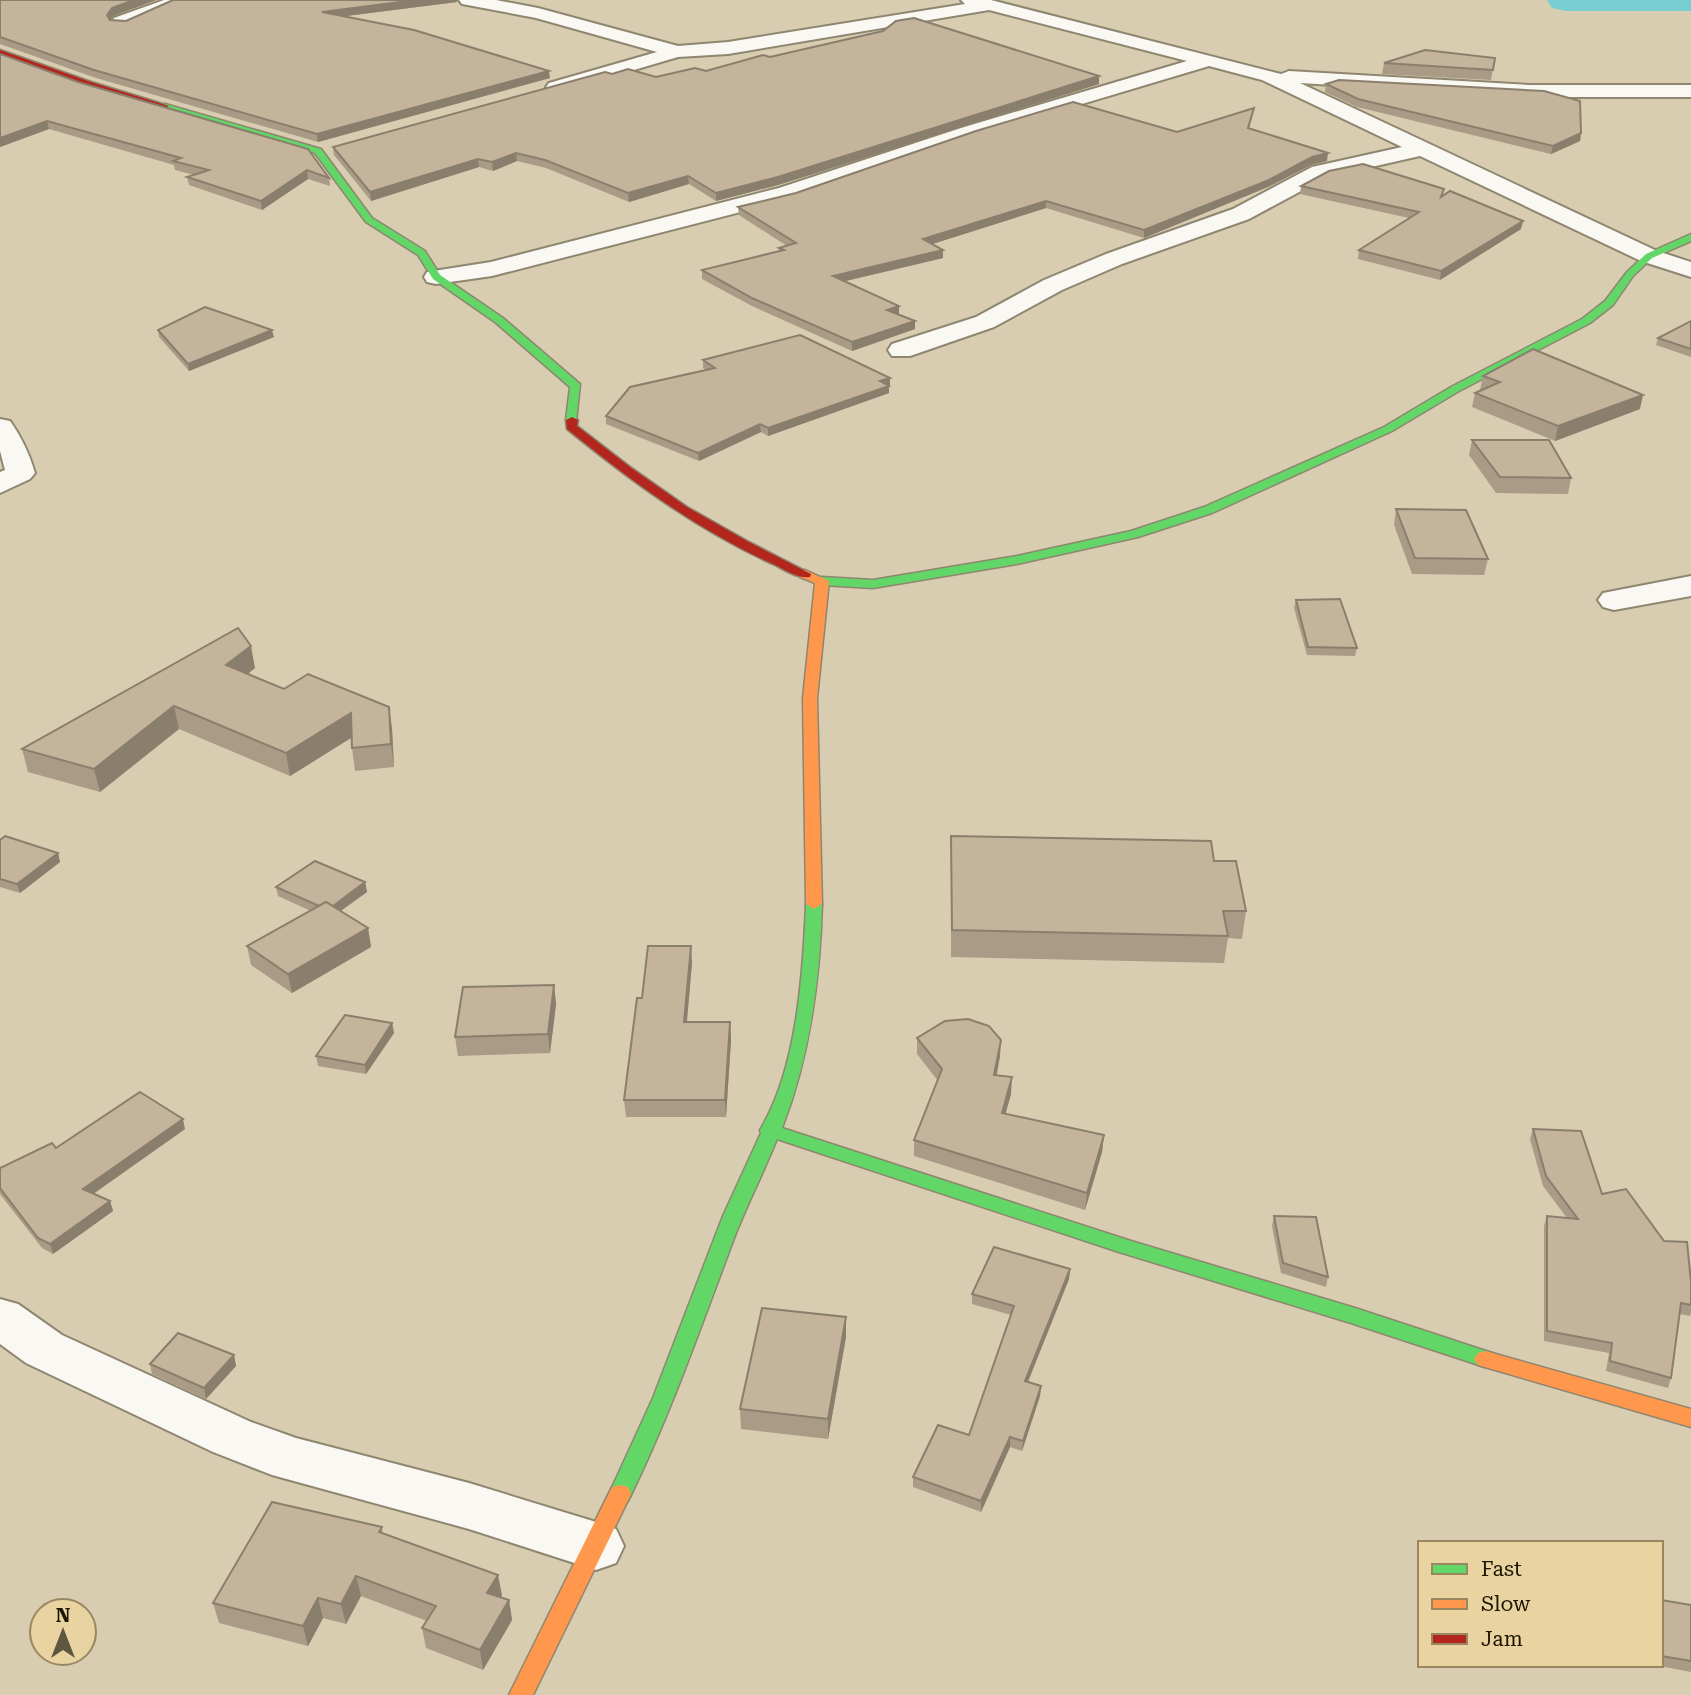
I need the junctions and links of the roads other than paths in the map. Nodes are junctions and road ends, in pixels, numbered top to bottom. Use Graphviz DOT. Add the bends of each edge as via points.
graph roads {
  1 [pos="180,0"];
  2 [pos="468,0"];
  3 [pos="980,3"];
  4 [pos="120,22"];
  5 [pos="0,51"];
  6 [pos="677,52"];
  7 [pos="1210,60"];
  8 [pos="1269,76"];
  9 [pos="1691,91"];
  10 [pos="537,92"];
  11 [pos="341,145"];
  12 [pos="1422,149"];
  13 [pos="318,151"];
  14 [pos="1691,237"];
  15 [pos="1649,256"];
  16 [pos="1691,270"];
  17 [pos="436,277"];
  18 [pos="901,350"];
  19 [pos="0,427"];
  20 [pos="0,484"];
  21 [pos="822,581"];
  22 [pos="1691,586"];
  23 [pos="1614,600"];
  24 [pos="769,1130"];
  25 [pos="0,1318"];
  26 [pos="1691,1418"];
  27 [pos="596,1546"];
  28 [pos="521,1695"];
  1 -- 4 [label="street"];
  2 -- 6 [label="street" via="538,13"];
  3 -- 6 [label="street" via="728,48"];
  3 -- 7 [label="street"];
  5 -- 13 [label="street" via="88,84"];
  6 -- 10 [label="street"];
  7 -- 8 [label="street"];
  7 -- 17 [label="street" via="787,192 492,270"];
  8 -- 9 [label="street" via="1530,91"];
  8 -- 12 [label="street"];
  11 -- 13 [label="street"];
  12 -- 15 [label="street"];
  12 -- 18 [label="street" via="1320,172 1241,214 1114,259 985,322"];
  13 -- 17 [label="street" via="360,210 422,253"];
  14 -- 15 [label="street"];
  15 -- 16 [label="street"];
  15 -- 21 [label="street" via="1629,274 1609,303 1586,321 1455,388 1388,429 1178,522 1072,548 921,576 873,583"];
  17 -- 21 [label="street" via="499,320 576,386 571,427 590,444 696,516 786,567"];
  19 -- 20 [label="street" via="14,450 20,473"];
  21 -- 24 [label="street" via="810,698 814,907 809,981 793,1069"];
  22 -- 23 [label="street"];
  24 -- 26 [label="street" via="1514,1369"];
  24 -- 27 [label="street" via="650,1434"];
  25 -- 27 [label="street" via="44,1349 232,1437 291,1459 469,1506"];
  27 -- 28 [label="street"];
}
